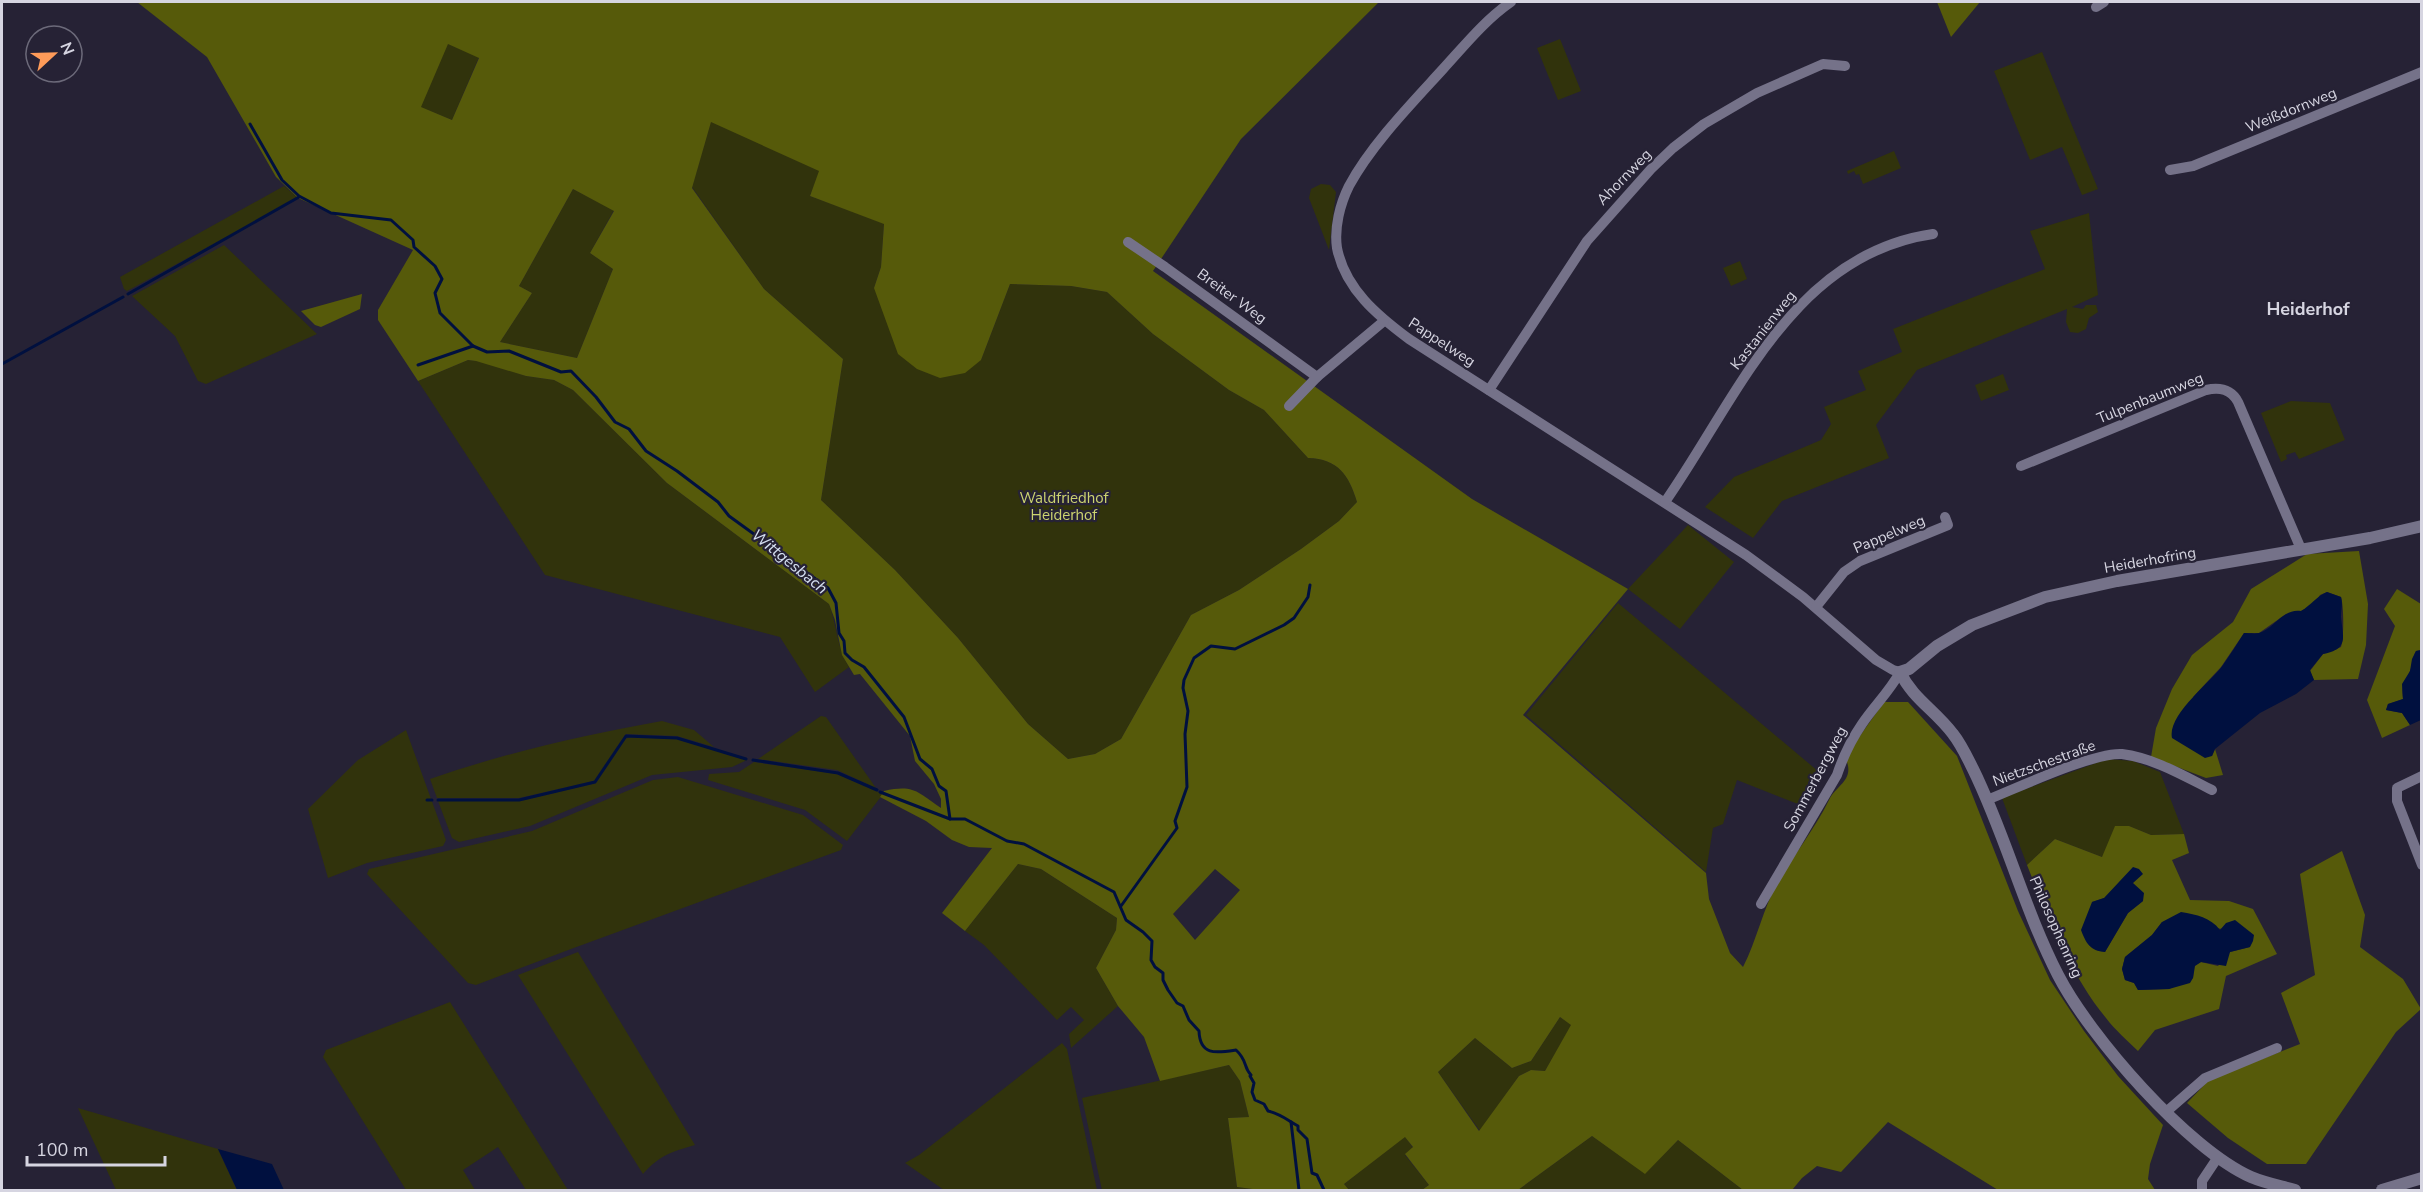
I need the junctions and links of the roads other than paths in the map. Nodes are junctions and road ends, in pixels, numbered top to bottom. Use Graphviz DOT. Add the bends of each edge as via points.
graph roads {
  1 [pos="1511,2"];
  2 [pos="1845,66"];
  3 [pos="2421,72"];
  4 [pos="2170,170"];
  5 [pos="1933,234"];
  6 [pos="1128,242"];
  7 [pos="1384,321"];
  8 [pos="1317,377"];
  9 [pos="1489,390"];
  10 [pos="1289,406"];
  11 [pos="2021,466"];
  12 [pos="1665,502"];
  13 [pos="1946,517"];
  14 [pos="2421,526"];
  15 [pos="2301,549"];
  16 [pos="1816,607"];
  17 [pos="1900,672"];
  18 [pos="2421,776"];
  19 [pos="2212,790"];
  20 [pos="1987,800"];
  21 [pos="2421,865"];
  22 [pos="1761,904"];
  23 [pos="2277,1048"];
  24 [pos="2166,1112"];
  25 [pos="2218,1157"];
  26 [pos="2421,1178"];
  27 [pos="2202,1191"];
  28 [pos="2295,1191"];
  29 [pos="2382,1191"];
  1 -- 7 [label="street, Pappelweg" via="1487,21 1386,134 1343,200 1337,247 1343,270"];
  2 -- 9 [label="street, Ahornweg" via="1823,64 1757,93 1704,124 1673,148 1587,241"];
  3 -- 4 [label="street, Weißdornweg" via="2193,166"];
  5 -- 12 [label="street, Kastanienweg" via="1907,238 1870,252 1815,289 1744,378"];
  6 -- 8 [label="street, Breiter Weg"];
  7 -- 8 [label="street"];
  7 -- 9 [label="street, Pappelweg"];
  8 -- 10 [label="street"];
  9 -- 12 [label="street, Pappelweg"];
  11 -- 15 [label="street, Tulpenbaumweg" via="2206,390 2223,389 2238,402"];
  12 -- 16 [label="street, Pappelweg"];
  13 -- 16 [label="street, Pappelweg" via="1948,525 1860,561 1844,572"];
  14 -- 15 [label="street, Heiderhofring"];
  15 -- 17 [label="street, Heiderhofring" via="2118,580 2037,600 1972,625"];
  16 -- 17 [label="street, Pappelweg" via="1876,660"];
  17 -- 20 [label="street, Philosophenring" via="1911,691 1953,734"];
  17 -- 22 [label="street, Sommerbergweg" via="1861,725 1837,775"];
  18 -- 21 [label="street" via="2397,788 2397,801"];
  19 -- 20 [label="street, Nietzschestraße" via="2163,766 2120,754 2074,765"];
  20 -- 24 [label="street, Philosophenring" via="2059,977 2092,1027"];
  23 -- 24 [label="street" via="2205,1078"];
  24 -- 25 [label="street, Philosophenring"];
  25 -- 27 [label="street" via="2202,1180"];
  25 -- 28 [label="street, Philosophenring" via="2251,1178"];
  26 -- 29 [label="street"];
}
